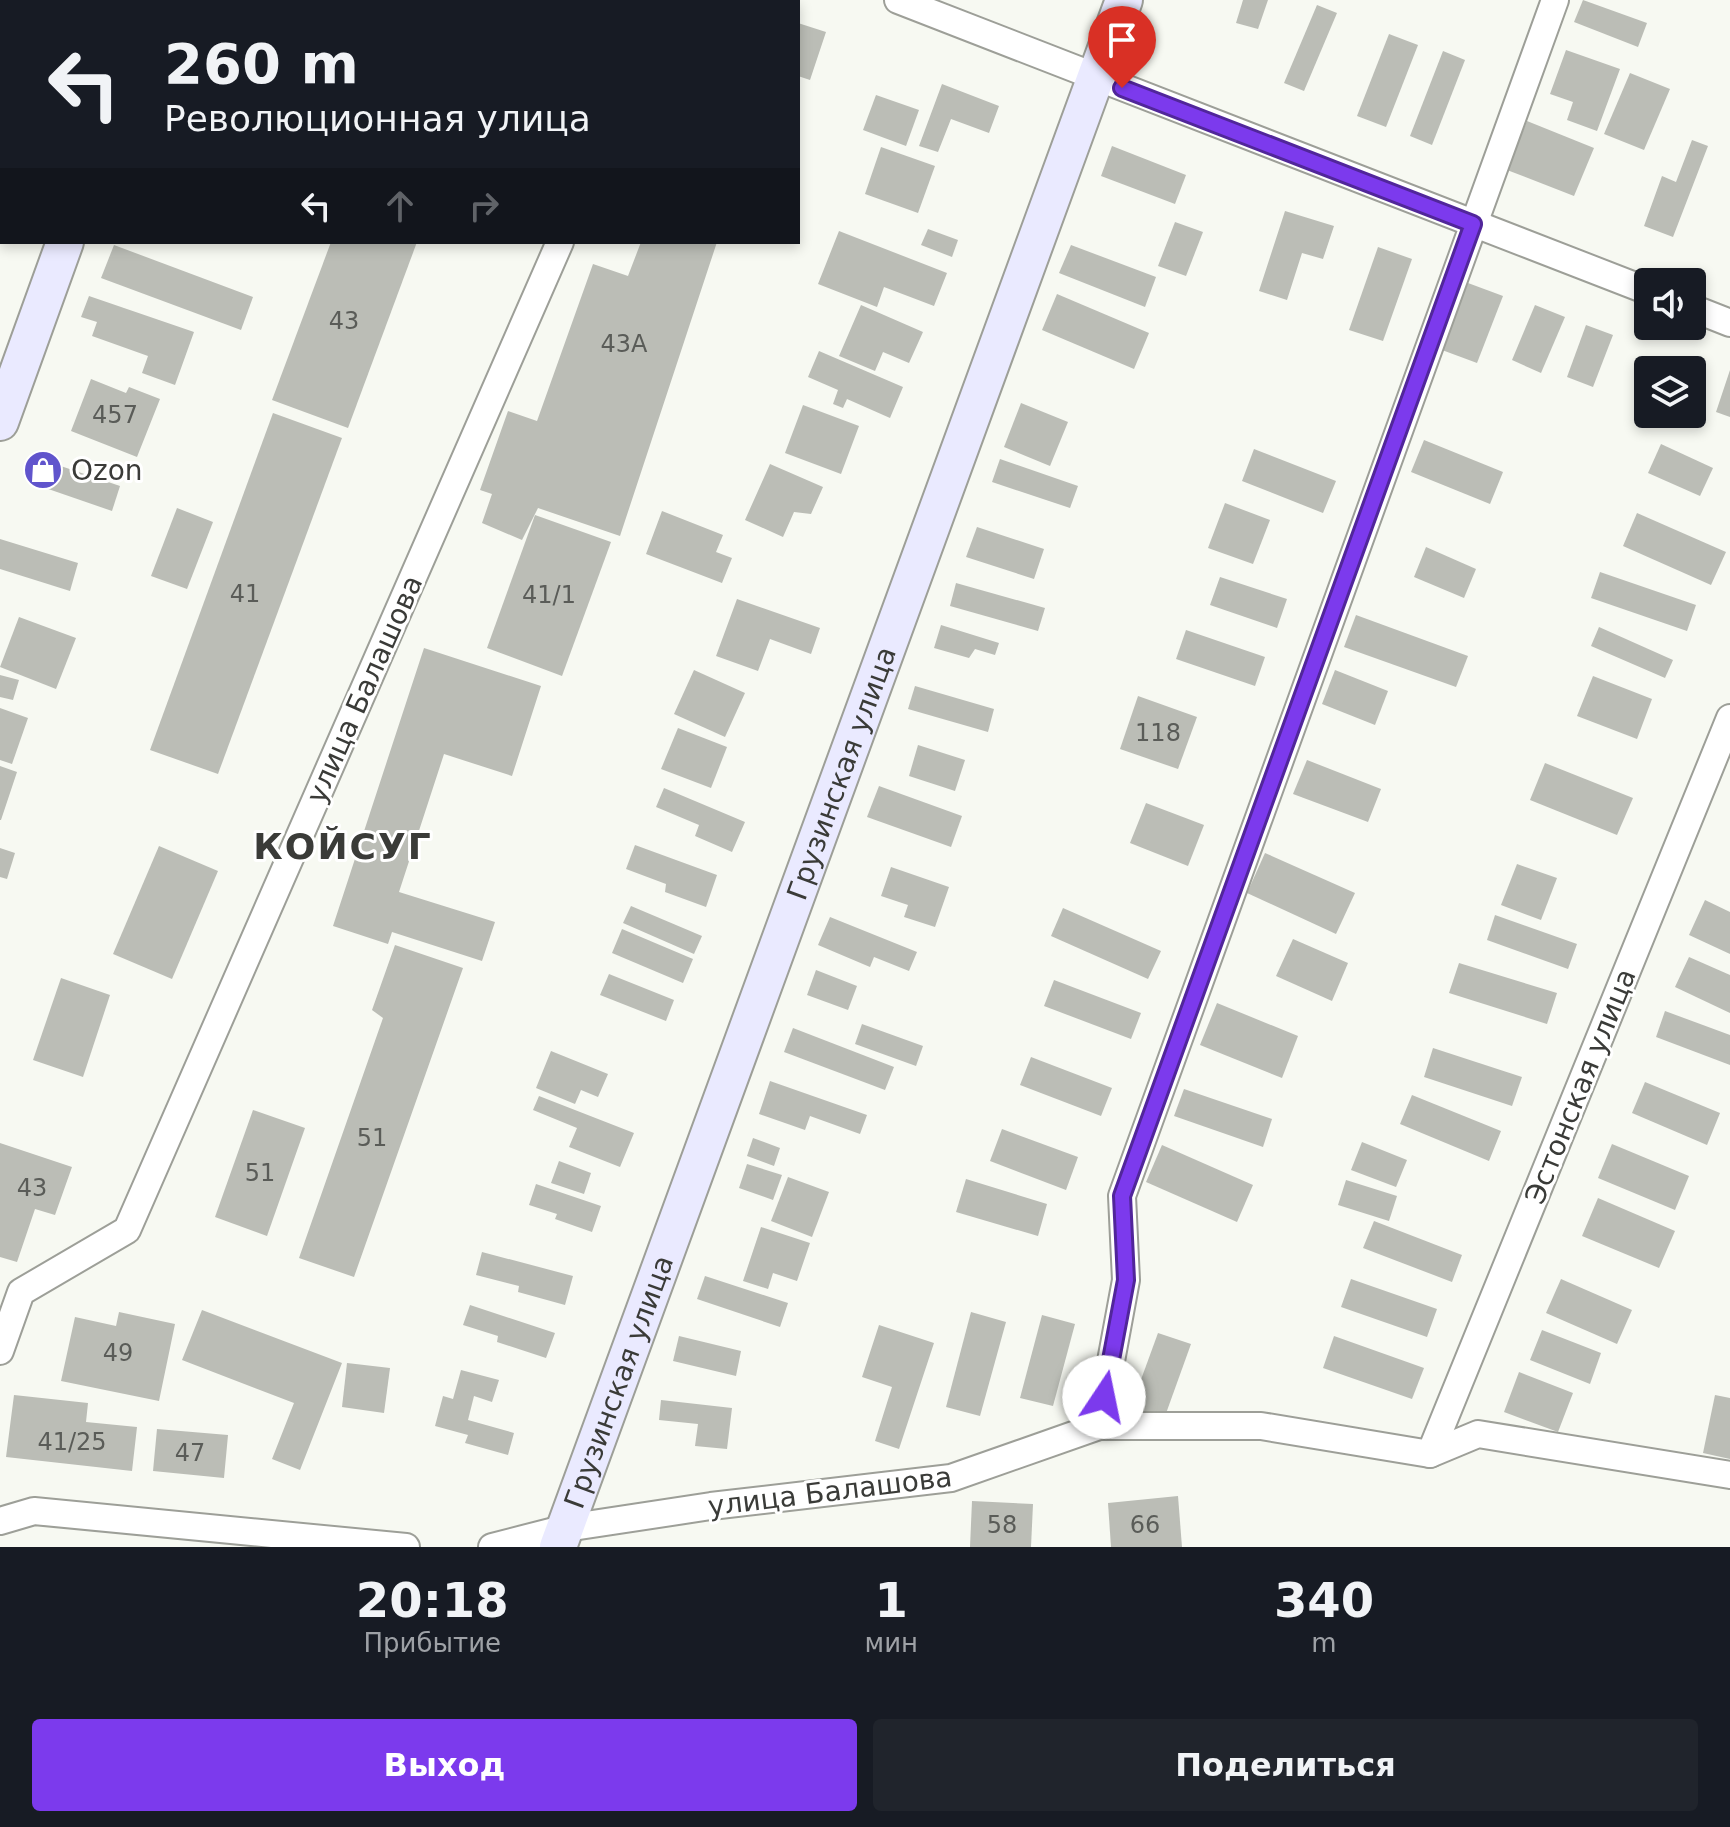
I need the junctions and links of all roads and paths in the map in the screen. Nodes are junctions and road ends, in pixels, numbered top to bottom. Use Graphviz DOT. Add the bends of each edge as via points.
graph roads {
  1 [pos="898,0"];
  2 [pos="1124,0"];
  3 [pos="1555,0"];
  4 [pos="1095,78"];
  5 [pos="1473,224"];
  6 [pos="60,244"];
  7 [pos="559,244"];
  8 [pos="1634,286"];
  9 [pos="1706,314"];
  10 [pos="1730,323"];
  11 [pos="0,422"];
  12 [pos="1730,718"];
  13 [pos="0,1351"];
  14 [pos="1099,1426"];
  15 [pos="1430,1454"];
  16 [pos="1730,1475"];
  17 [pos="0,1521"];
  18 [pos="562,1537"];
  19 [pos="406,1547"];
  20 [pos="492,1547"];
  1 -- 4 [label="street"];
  2 -- 4 [label="main road, Грузинская улица"];
  3 -- 5 [label="street"];
  4 -- 5 [label="street"];
  4 -- 18 [label="main road, Грузинская улица"];
  5 -- 8 [label="street"];
  5 -- 14 [label="street" via="1122,1196 1126,1280"];
  6 -- 11 [label="main road"];
  7 -- 13 [label="street, улица Балашова" via="127,1230 21,1292"];
  9 -- 10 [label="street"];
  12 -- 15 [label="street, Эстонская улица"];
  14 -- 15 [label="street, улица Балашова" via="1261,1426"];
  14 -- 18 [label="street, улица Балашова" via="951,1478 711,1506"];
  15 -- 16 [label="street" via="1478,1434"];
  17 -- 19 [label="street" via="34,1511"];
  18 -- 20 [label="street, улица Балашова"];
}
